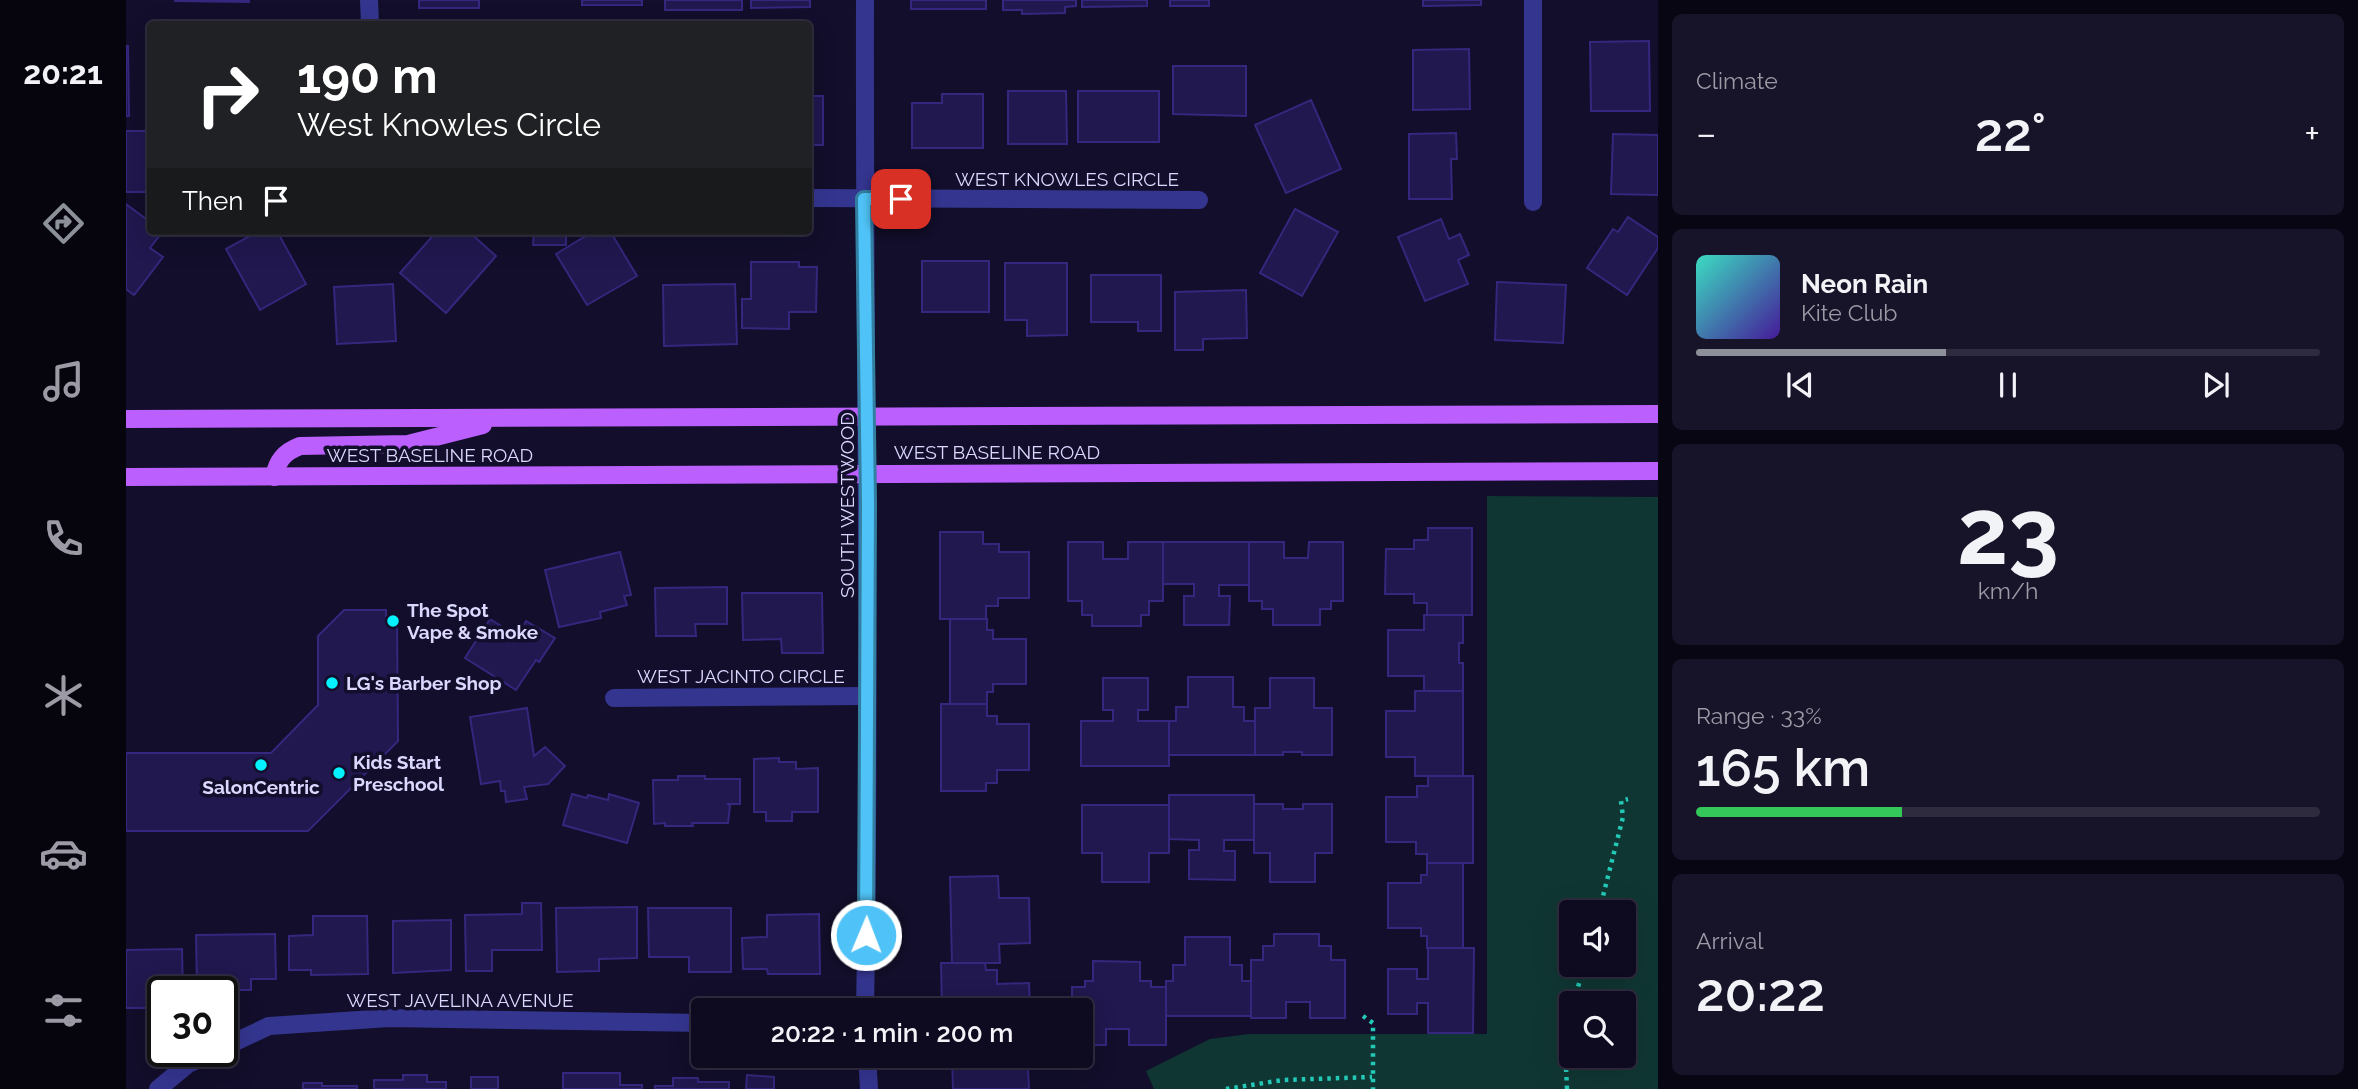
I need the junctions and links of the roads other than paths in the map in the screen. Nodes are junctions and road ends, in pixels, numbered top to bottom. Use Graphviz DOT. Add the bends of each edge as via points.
graph roads {
  1 [pos="369,0"];
  2 [pos="864,0"];
  3 [pos="1533,0"];
  4 [pos="370,21"];
  5 [pos="812,198"];
  6 [pos="864,199"];
  7 [pos="1199,200"];
  8 [pos="1533,202"];
  9 [pos="1658,414"];
  10 [pos="868,417"];
  11 [pos="510,418"];
  12 [pos="126,419"];
  13 [pos="1658,471"];
  14 [pos="868,473"];
  15 [pos="126,477"];
  16 [pos="274,477"];
  17 [pos="867,696"];
  18 [pos="614,698"];
  19 [pos="865,998"];
  20 [pos="691,1023"];
  21 [pos="238,1041"];
  22 [pos="184,1067"];
  23 [pos="868,1068"];
  24 [pos="158,1089"];
  25 [pos="869,1089"];
  1 -- 4 [label="street"];
  2 -- 6 [label="street, SOUTH WESTWOOD"];
  3 -- 8 [label="street"];
  5 -- 6 [label="street, WEST KNOWLES CIRCLE"];
  6 -- 7 [label="street, WEST KNOWLES CIRCLE"];
  6 -- 10 [label="street, SOUTH WESTWOOD"];
  9 -- 10 [label="main road, WEST BASELINE ROAD"];
  10 -- 11 [label="main road, WEST BASELINE ROAD"];
  10 -- 14 [label="street, SOUTH WESTWOOD"];
  11 -- 12 [label="main road, WEST BASELINE ROAD"];
  11 -- 16 [label="main road" via="408,444 300,446 282,458"];
  13 -- 14 [label="main road, WEST BASELINE ROAD"];
  14 -- 16 [label="main road, WEST BASELINE ROAD"];
  14 -- 17 [label="street, SOUTH WESTWOOD"];
  15 -- 16 [label="main road, WEST BASELINE ROAD"];
  17 -- 18 [label="street, WEST JACINTO CIRCLE"];
  17 -- 19 [label="street, SOUTH WESTWOOD"];
  20 -- 21 [label="street, WEST JAVELINA AVENUE" via="389,1017 270,1026"];
  22 -- 24 [label="street"];
  23 -- 25 [label="street"];
}
